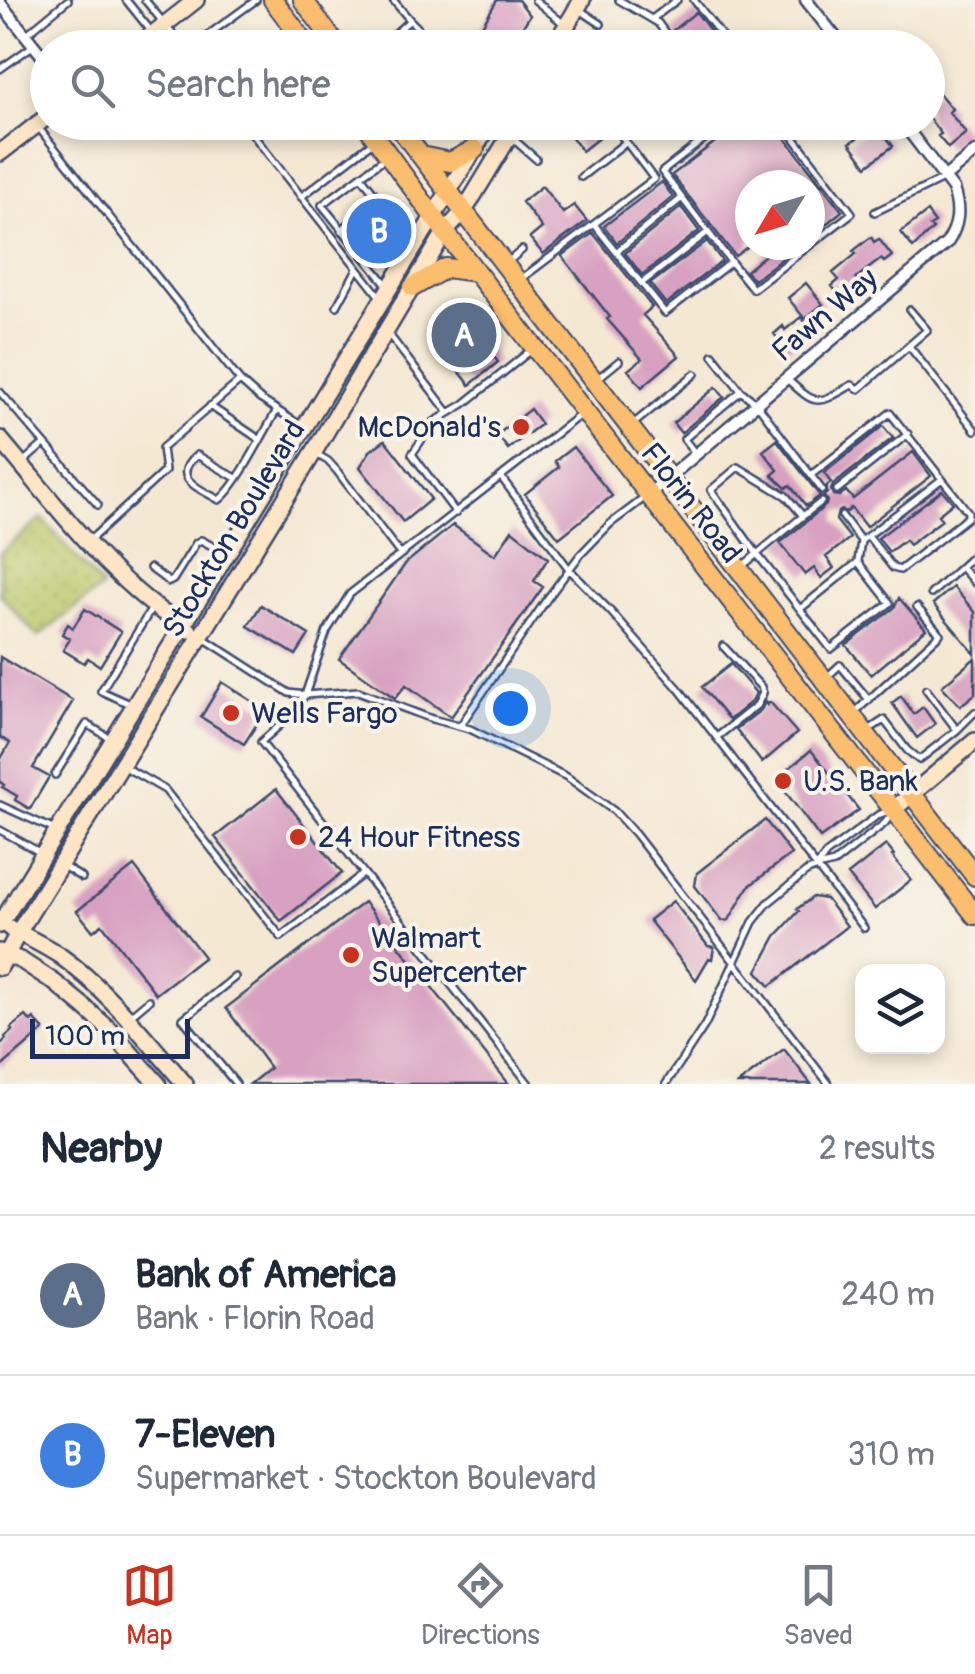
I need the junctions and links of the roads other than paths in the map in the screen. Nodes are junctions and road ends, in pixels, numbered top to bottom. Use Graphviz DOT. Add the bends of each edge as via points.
graph roads {
  1 [pos="68,0"];
  2 [pos="126,0"];
  3 [pos="145,0"];
  4 [pos="196,0"];
  5 [pos="256,0"];
  6 [pos="274,0"];
  7 [pos="303,0"];
  8 [pos="393,0"];
  9 [pos="535,0"];
  10 [pos="619,0"];
  11 [pos="677,0"];
  12 [pos="694,0"];
  13 [pos="806,0"];
  14 [pos="0,3"];
  15 [pos="580,4"];
  16 [pos="652,19"];
  17 [pos="410,20"];
  18 [pos="601,24"];
  19 [pos="566,26"];
  20 [pos="159,29"];
  21 [pos="31,30"];
  22 [pos="213,30"];
  23 [pos="296,30"];
  24 [pos="326,30"];
  25 [pos="399,30"];
  26 [pos="420,30"];
  27 [pos="564,30"];
  28 [pos="663,30"];
  29 [pos="717,30"];
  30 [pos="830,30"];
  31 [pos="30,31"];
  32 [pos="25,35"];
  33 [pos="30,41"];
  34 [pos="30,49"];
  35 [pos="0,70"];
  36 [pos="30,129"];
  37 [pos="57,140"];
  38 [pos="257,140"];
  39 [pos="375,140"];
  40 [pos="377,140"];
  41 [pos="409,140"];
  42 [pos="480,140"];
  43 [pos="508,140"];
  44 [pos="522,140"];
  45 [pos="703,140"];
  46 [pos="796,140"];
  47 [pos="916,140"];
  48 [pos="626,142"];
  49 [pos="475,149"];
  50 [pos="975,152"];
  51 [pos="0,153"];
  52 [pos="388,155"];
  53 [pos="421,156"];
  54 [pos="536,158"];
  55 [pos="361,176"];
  56 [pos="581,177"];
  57 [pos="945,178"];
  58 [pos="347,187"];
  59 [pos="448,194"];
  60 [pos="336,195"];
  61 [pos="302,197"];
  62 [pos="354,197"];
  63 [pos="682,198"];
  64 [pos="360,204"];
  65 [pos="344,206"];
  66 [pos="364,211"];
  67 [pos="464,211"];
  68 [pos="874,212"];
  69 [pos="440,224"];
  70 [pos="594,224"];
  71 [pos="341,230"];
  72 [pos="708,232"];
  73 [pos="522,250"];
  74 [pos="616,252"];
  75 [pos="731,262"];
  76 [pos="505,264"];
  77 [pos="358,269"];
  78 [pos="476,272"];
  79 [pos="518,282"];
  80 [pos="642,284"];
  81 [pos="413,286"];
  82 [pos="387,294"];
  83 [pos="337,306"];
  84 [pos="910,310"];
  85 [pos="386,332"];
  86 [pos="909,346"];
  87 [pos="535,347"];
  88 [pos="712,355"];
  89 [pos="619,361"];
  90 [pos="695,374"];
  91 [pos="787,379"];
  92 [pos="594,380"];
  93 [pos="240,382"];
  94 [pos="741,391"];
  95 [pos="0,392"];
  96 [pos="757,404"];
  97 [pos="210,406"];
  98 [pos="277,410"];
  99 [pos="585,411"];
  100 [pos="449,412"];
  101 [pos="630,426"];
  102 [pos="305,428"];
  103 [pos="975,430"];
  104 [pos="908,434"];
  105 [pos="0,439"];
  106 [pos="259,440"];
  107 [pos="44,444"];
  108 [pos="314,452"];
  109 [pos="696,455"];
  110 [pos="21,464"];
  111 [pos="811,475"];
  112 [pos="236,478"];
  113 [pos="502,478"];
  114 [pos="669,478"];
  115 [pos="942,479"];
  116 [pos="822,490"];
  117 [pos="837,490"];
  118 [pos="649,494"];
  119 [pos="821,502"];
  120 [pos="98,505"];
  121 [pos="456,513"];
  122 [pos="803,516"];
  123 [pos="842,516"];
  124 [pos="868,536"];
  125 [pos="861,541"];
  126 [pos="88,543"];
  127 [pos="228,554"];
  128 [pos="400,554"];
  129 [pos="758,554"];
  130 [pos="975,554"];
  131 [pos="858,562"];
  132 [pos="961,567"];
  133 [pos="150,568"];
  134 [pos="570,569"];
  135 [pos="738,570"];
  136 [pos="975,583"];
  137 [pos="931,594"];
  138 [pos="153,606"];
  139 [pos="917,607"];
  140 [pos="800,609"];
  141 [pos="184,627"];
  142 [pos="201,636"];
  143 [pos="722,646"];
  144 [pos="824,680"];
  145 [pos="926,689"];
  146 [pos="305,695"];
  147 [pos="868,700"];
  148 [pos="134,706"];
  149 [pos="851,716"];
  150 [pos="973,717"];
  151 [pos="460,726"];
  152 [pos="955,732"];
  153 [pos="865,733"];
  154 [pos="716,737"];
  155 [pos="113,741"];
  156 [pos="970,746"];
  157 [pos="120,764"];
  158 [pos="54,776"];
  159 [pos="912,794"];
  160 [pos="0,805"];
  161 [pos="894,809"];
  162 [pos="0,830"];
  163 [pos="58,831"];
  164 [pos="43,854"];
  165 [pos="61,864"];
  166 [pos="971,866"];
  167 [pos="816,867"];
  168 [pos="364,873"];
  169 [pos="82,878"];
  170 [pos="975,916"];
  171 [pos="0,924"];
  172 [pos="864,928"];
  173 [pos="18,933"];
  174 [pos="2,959"];
  175 [pos="736,963"];
  176 [pos="236,977"];
  177 [pos="149,1000"];
  178 [pos="127,1018"];
  179 [pos="134,1058"];
  180 [pos="158,1084"];
  181 [pos="167,1084"];
  182 [pos="185,1084"];
  183 [pos="236,1084"];
  184 [pos="529,1084"];
  185 [pos="666,1084"];
  186 [pos="829,1084"];
  1 -- 21 [label="lane"];
  2 -- 20 [label="lane"];
  3 -- 20 [label="lane"];
  4 -- 20 [label="main road"];
  5 -- 22 [label="lane"];
  6 -- 23 [label="main road"];
  7 -- 24 [label="main road"];
  8 -- 17 [label="lane"];
  9 -- 19 [label="lane"];
  10 -- 16 [label="lane"];
  11 -- 16 [label="lane"];
  12 -- 29 [label="lane"];
  13 -- 30 [label="street"];
  14 -- 32 [label="street"];
  15 -- 18 [label="lane"];
  15 -- 19 [label="main road"];
  16 -- 28 [label="lane"];
  17 -- 25 [label="lane"];
  17 -- 26 [label="lane"];
  19 -- 27 [label="main road"];
  31 -- 32 [label="lane"];
  32 -- 33 [label="street"];
  34 -- 35 [label="lane"];
  36 -- 51 [label="main road"];
  37 -- 93 [label="lane"];
  38 -- 61 [label="lane"];
  39 -- 61 [label="lane"];
  40 -- 52 [label="main road, Florin Road"];
  41 -- 53 [label="main road, Florin Road"];
  42 -- 49 [label="main road, Stockton Boulevard"];
  43 -- 67 [label="main road, Stockton Boulevard"];
  44 -- 54 [label="lane"];
  45 -- 63 [label="lane" via="662,172"];
  46 -- 75 [label="lane" via="852,213 752,290"];
  47 -- 57 [label="street"];
  48 -- 56 [label="lane"];
  48 -- 70 [label="lane" via="654,178"];
  49 -- 53 [label="main road" via="450,162"];
  49 -- 59 [label="main road, Stockton Boulevard"];
  50 -- 57 [label="street"];
  52 -- 55 [label="lane"];
  52 -- 69 [label="main road, Florin Road"];
  53 -- 59 [label="main road, Florin Road"];
  55 -- 58 [label="lane"];
  55 -- 66 [label="lane" via="378,199"];
  57 -- 68 [label="lane"];
  57 -- 91 [label="street, Fawn Way" via="958,211 947,244"];
  58 -- 60 [label="lane"];
  58 -- 62 [label="lane"];
  59 -- 67 [label="main road, Florin Road"];
  59 -- 69 [label="main road, Stockton Boulevard"];
  60 -- 65 [label="lane"];
  60 -- 71 [label="lane" via="322,205"];
  61 -- 77 [label="lane"];
  63 -- 72 [label="lane"];
  63 -- 74 [label="lane"];
  64 -- 66 [label="lane"];
  66 -- 71 [label="lane"];
  67 -- 69 [label="main road, Stockton Boulevard"];
  67 -- 76 [label="main road, Florin Road"];
  69 -- 78 [label="main road, Florin Road"];
  69 -- 81 [label="main road, Stockton Boulevard"];
  69 -- 82 [label="main road, Stockton Boulevard"];
  70 -- 74 [label="lane"];
  70 -- 79 [label="lane"];
  71 -- 82 [label="lane"];
  72 -- 75 [label="lane"];
  72 -- 80 [label="lane"];
  73 -- 76 [label="lane"];
  74 -- 80 [label="lane"];
  75 -- 80 [label="lane" via="665,313"];
  76 -- 79 [label="main road, Florin Road"];
  77 -- 82 [label="lane"];
  77 -- 83 [label="lane"];
  78 -- 81 [label="main road" via="446,268"];
  78 -- 87 [label="main road, Florin Road"];
  79 -- 92 [label="main road, Florin Road"];
  81 -- 85 [label="main road, Stockton Boulevard"];
  82 -- 102 [label="main road, Stockton Boulevard"];
  84 -- 86 [label="lane" via="928,330"];
  85 -- 100 [label="lane"];
  85 -- 108 [label="main road, Stockton Boulevard"];
  86 -- 91 [label="lane" via="858,389 852,385 827,399 807,398"];
  86 -- 103 [label="lane"];
  87 -- 99 [label="main road, Florin Road"];
  87 -- 100 [label="lane"];
  88 -- 94 [label="lane"];
  89 -- 92 [label="lane"];
  90 -- 101 [label="lane"];
  91 -- 96 [label="street, Fawn Way"];
  92 -- 101 [label="main road, Florin Road"];
  93 -- 97 [label="lane"];
  93 -- 98 [label="lane"];
  94 -- 96 [label="lane"];
  94 -- 109 [label="lane" via="684,439"];
  95 -- 107 [label="lane"];
  96 -- 109 [label="street, Fawn Way"];
  96 -- 111 [label="lane"];
  97 -- 106 [label="lane"];
  97 -- 126 [label="lane" via="162,448 165,472"];
  98 -- 102 [label="lane"];
  98 -- 106 [label="lane"];
  99 -- 113 [label="lane"];
  99 -- 118 [label="main road, Florin Road"];
  100 -- 121 [label="lane" via="412,454"];
  101 -- 114 [label="main road, Florin Road"];
  102 -- 127 [label="main road, Stockton Boulevard"];
  104 -- 111 [label="lane" via="890,413"];
  104 -- 115 [label="lane"];
  104 -- 117 [label="lane"];
  105 -- 110 [label="main road"];
  106 -- 112 [label="lane"];
  107 -- 110 [label="lane"];
  107 -- 120 [label="lane"];
  108 -- 128 [label="lane" via="337,471"];
  108 -- 142 [label="main road, Stockton Boulevard"];
  109 -- 114 [label="street, Fawn Way"];
  110 -- 126 [label="main road"];
  111 -- 116 [label="lane"];
  112 -- 112 [label="lane" via="196,455 185,468 189,482 219,500"];
  113 -- 121 [label="lane"];
  113 -- 134 [label="lane"];
  114 -- 118 [label="street, Fawn Way"];
  114 -- 135 [label="main road, Florin Road"];
  115 -- 124 [label="lane"];
  115 -- 124 [label="lane" via="968,517 900,570"];
  118 -- 134 [label="lane" via="610,524"];
  118 -- 161 [label="main road, Florin Road"];
  119 -- 122 [label="lane"];
  121 -- 128 [label="lane"];
  122 -- 129 [label="lane"];
  122 -- 129 [label="lane" via="786,496 738,467 711,490"];
  123 -- 125 [label="lane"];
  124 -- 125 [label="lane"];
  125 -- 131 [label="lane"];
  126 -- 138 [label="main road"];
  127 -- 133 [label="lane" via="201,540 170,582"];
  127 -- 141 [label="main road, Stockton Boulevard"];
  128 -- 146 [label="lane" via="350,594 326,632"];
  129 -- 135 [label="lane"];
  129 -- 140 [label="lane"];
  130 -- 132 [label="lane"];
  131 -- 140 [label="lane"];
  131 -- 140 [label="lane" via="890,603 831,648"];
  132 -- 136 [label="lane"];
  132 -- 137 [label="lane"];
  134 -- 151 [label="lane"];
  134 -- 154 [label="lane"];
  135 -- 144 [label="main road, Florin Road"];
  138 -- 141 [label="main road"];
  138 -- 148 [label="lane" via="101,691"];
  139 -- 147 [label="lane" via="940,634"];
  141 -- 142 [label="main road"];
  141 -- 148 [label="main road, Stockton Boulevard"];
  142 -- 146 [label="lane" via="289,693"];
  142 -- 157 [label="main road, Stockton Boulevard"];
  143 -- 154 [label="lane" via="764,693"];
  144 -- 147 [label="lane" via="840,664"];
  144 -- 149 [label="main road, Florin Road"];
  145 -- 152 [label="lane"];
  146 -- 151 [label="lane" via="358,691"];
  146 -- 168 [label="lane" via="261,742"];
  147 -- 149 [label="lane"];
  148 -- 155 [label="main road, Stockton Boulevard"];
  149 -- 153 [label="main road, Florin Road"];
  150 -- 152 [label="lane"];
  151 -- 175 [label="lane" via="566,778 614,811"];
  152 -- 153 [label="lane" via="919,760 884,720"];
  152 -- 156 [label="lane"];
  153 -- 159 [label="main road, Florin Road"];
  154 -- 167 [label="lane"];
  155 -- 158 [label="lane" via="87,724"];
  155 -- 163 [label="main road, Stockton Boulevard"];
  156 -- 159 [label="main road"];
  157 -- 165 [label="main road, Stockton Boulevard"];
  157 -- 168 [label="lane" via="165,790 281,937"];
  159 -- 161 [label="main road"];
  159 -- 166 [label="main road, Florin Road"];
  160 -- 163 [label="lane"];
  161 -- 167 [label="lane"];
  161 -- 167 [label="lane" via="886,823 834,863"];
  161 -- 170 [label="main road, Florin Road"];
  162 -- 164 [label="lane"];
  163 -- 164 [label="main road, Stockton Boulevard"];
  164 -- 171 [label="main road, Stockton Boulevard"];
  165 -- 169 [label="lane"];
  165 -- 173 [label="main road, Stockton Boulevard"];
  167 -- 172 [label="lane"];
  167 -- 175 [label="lane" via="768,903"];
  168 -- 184 [label="lane"];
  171 -- 173 [label="main road"];
  173 -- 174 [label="main road, Stockton Boulevard"];
  173 -- 178 [label="main road" via="79,971"];
  174 -- 179 [label="main road" via="22,961 54,982"];
  175 -- 185 [label="lane"];
  175 -- 186 [label="lane"];
  176 -- 183 [label="lane" via="183,1019"];
  177 -- 178 [label="lane"];
  178 -- 182 [label="main road"];
  179 -- 180 [label="main road"];
  179 -- 181 [label="main road"];
}
